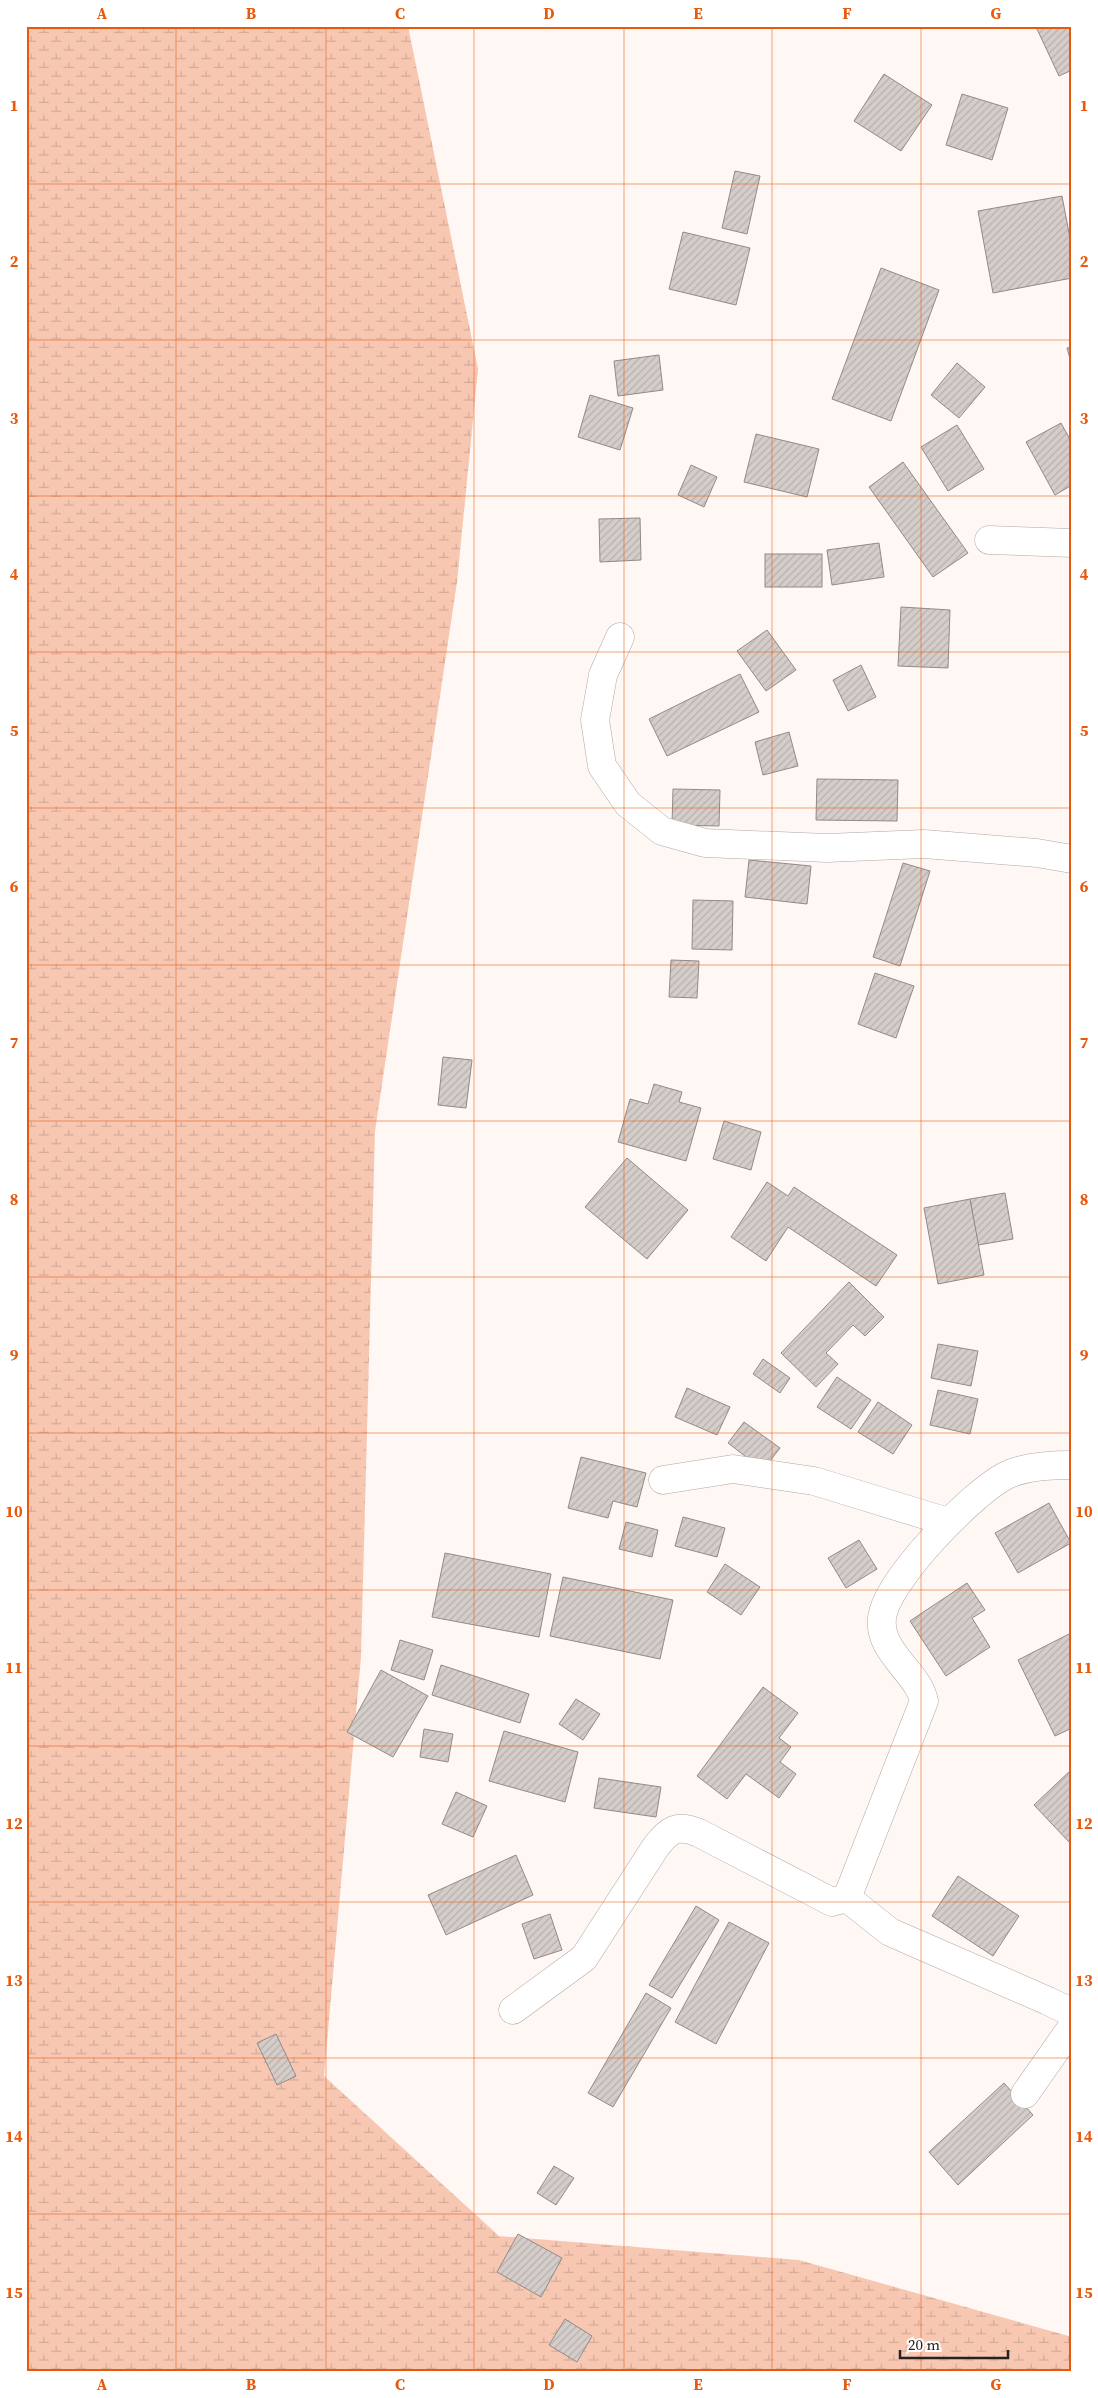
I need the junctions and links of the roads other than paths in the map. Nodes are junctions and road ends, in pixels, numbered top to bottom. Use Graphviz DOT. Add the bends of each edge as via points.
graph roads {
  1 [pos="988,540"];
  2 [pos="1072,543"];
  3 [pos="620,637"];
  4 [pos="1072,859"];
  5 [pos="1072,1465"];
  6 [pos="663,1480"];
  7 [pos="948,1522"];
  8 [pos="847,1898"];
  9 [pos="513,2010"];
  10 [pos="1072,2017"];
  11 [pos="1072,2026"];
  12 [pos="1025,2094"];
  1 -- 2 [label="street"];
  3 -- 4 [label="street" via="603,675 595,720 602,766 628,804 662,831 705,842 827,848 924,844"];
  5 -- 7 [label="street" via="1049,1465 1006,1476 969,1502"];
  6 -- 7 [label="street" via="733,1469 814,1481"];
  7 -- 8 [label="street" via="887,1600 882,1619 884,1636 924,1702"];
  8 -- 9 [label="street" via="832,1902 699,1833 688,1828 676,1828 655,1848 584,1958"];
  8 -- 10 [label="street" via="890,1932 1048,2000 1068,2011"];
  11 -- 12 [label="street"];
}
